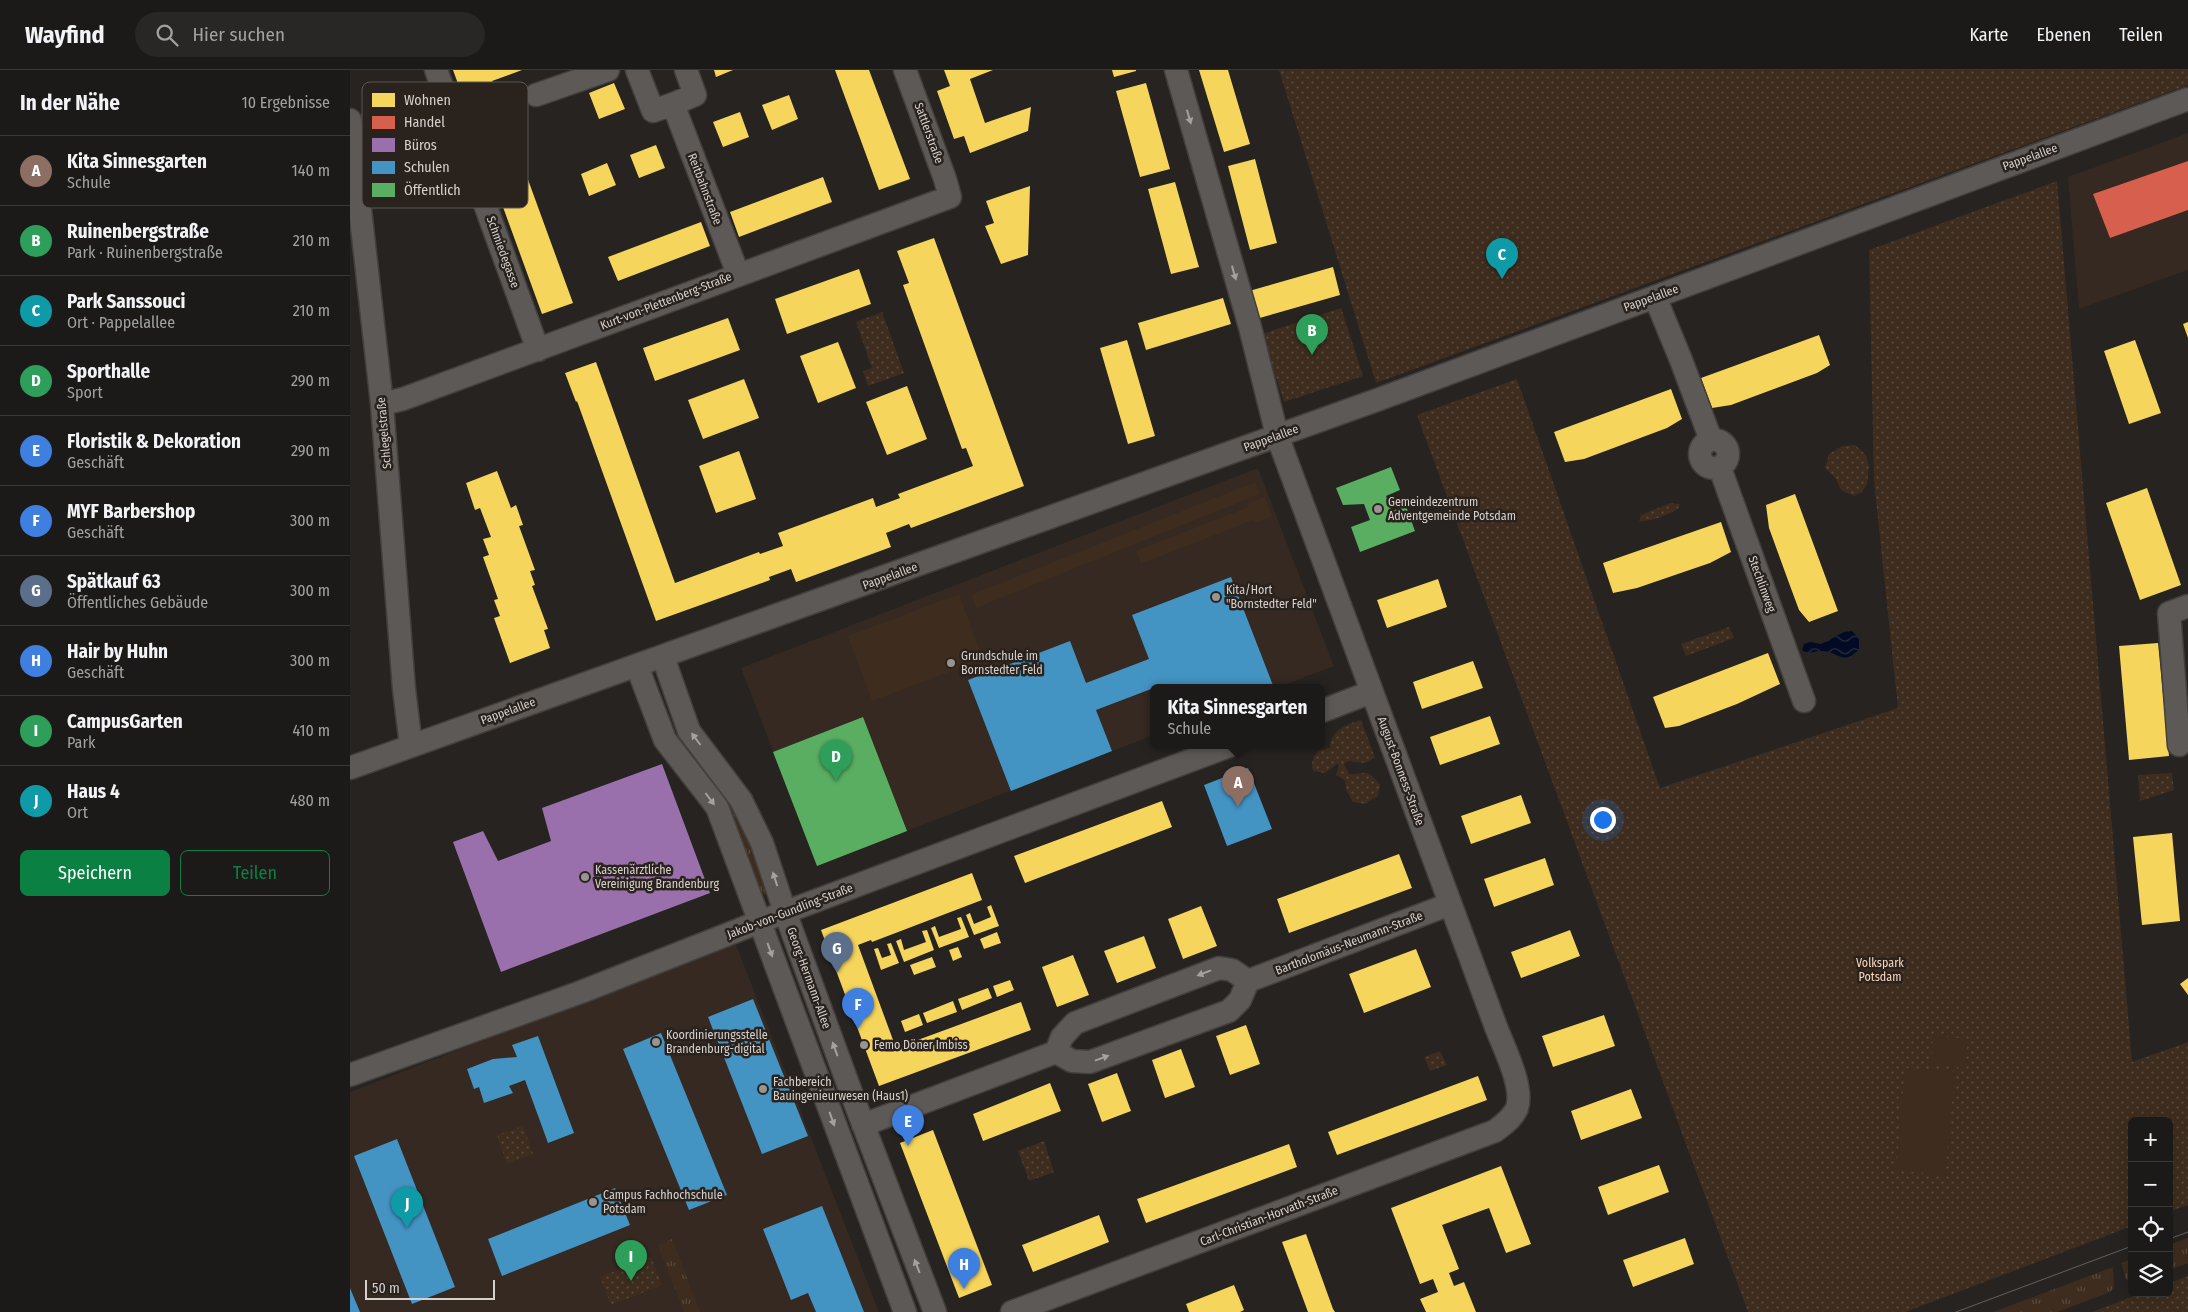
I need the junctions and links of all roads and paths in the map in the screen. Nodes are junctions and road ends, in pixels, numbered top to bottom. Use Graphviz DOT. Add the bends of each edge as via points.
graph roads {
  1 [pos="436,70"];
  2 [pos="608,70"];
  3 [pos="637,70"];
  4 [pos="686,70"];
  5 [pos="905,70"];
  6 [pos="1176,70"];
  7 [pos="440,82"];
  8 [pos="536,95"];
  9 [pos="2188,99"];
  10 [pos="673,104"];
  11 [pos="350,120"];
  12 [pos="353,172"];
  13 [pos="950,197"];
  14 [pos="486,208"];
  15 [pos="738,274"];
  16 [pos="1654,297"];
  17 [pos="538,350"];
  18 [pos="382,404"];
  19 [pos="1277,435"];
  20 [pos="2188,606"];
  21 [pos="662,657"];
  22 [pos="637,666"];
  23 [pos="1371,692"];
  24 [pos="1804,701"];
  25 [pos="1325,709"];
  26 [pos="2179,745"];
  27 [pos="411,746"];
  28 [pos="1221,749"];
  29 [pos="350,768"];
  30 [pos="1450,904"];
  31 [pos="785,912"];
  32 [pos="759,922"];
  33 [pos="1248,981"];
  34 [pos="1056,1052"];
  35 [pos="350,1075"];
  36 [pos="1517,1108"];
  37 [pos="863,1125"];
  38 [pos="904,1312"];
  39 [pos="935,1312"];
  40 [pos="1012,1312"];
  1 -- 7 [label="street, Schmiedegasse"];
  2 -- 8 [label="street"];
  3 -- 10 [label="street" via="653,111"];
  4 -- 10 [label="street" via="695,95"];
  5 -- 13 [label="street, Sattlerstraße"];
  6 -- 19 [label="street, August-Bonness-Straße, one-way" via="1250,326"];
  9 -- 16 [label="street, Pappelallee"];
  10 -- 15 [label="street, Reitbahnstraße"];
  11 -- 12 [label="street, Schlegelstraße"];
  12 -- 18 [label="street, Schlegelstraße"];
  13 -- 15 [label="street, Kurt-von-Plettenberg-Straße"];
  14 -- 17 [label="street, Schmiedegasse"];
  15 -- 17 [label="street, Kurt-von-Plettenberg-Straße"];
  16 -- 19 [label="street, Pappelallee"];
  16 -- 24 [label="street, Stechlinweg" via="1711,440 1704,443 1699,458 1711,469 1720,468"];
  17 -- 18 [label="street, Kurt-von-Plettenberg-Straße"];
  18 -- 27 [label="street, Schlegelstraße"];
  19 -- 21 [label="street, Pappelallee"];
  19 -- 23 [label="street, August-Bonness-Straße"];
  20 -- 26 [label="street" via="2169,613"];
  21 -- 22 [label="street, Pappelallee"];
  31 -- 21 [label="street, Georg-Hermann-Allee, one-way" via="762,843 742,800 689,731"];
  22 -- 27 [label="street, Pappelallee"];
  22 -- 32 [label="street, one-way" via="665,740 717,807"];
  23 -- 25 [label="street"];
  23 -- 30 [label="street, August-Bonness-Straße"];
  27 -- 29 [label="street, Pappelallee"];
  28 -- 31 [label="street, Jakob-von-Gundling-Straße"];
  30 -- 33 [label="street, Bartholomäus-Neumann-Straße"];
  30 -- 36 [label="street, August-Bonness-Straße" via="1517,1083"];
  31 -- 32 [label="street, Jakob-von-Gundling-Straße"];
  37 -- 31 [label="street, Georg-Hermann-Allee, one-way"];
  32 -- 35 [label="street, Jakob-von-Gundling-Straße" via="573,995"];
  32 -- 38 [label="street, one-way"];
  34 -- 33 [label="street, one-way" via="1072,1061 1090,1062 1229,1011 1240,1000"];
  33 -- 34 [label="street, one-way" via="1232,970 1219,968 1075,1023 1062,1037"];
  34 -- 37 [label="street"];
  36 -- 40 [label="street, Carl-Christian-Horvath-Straße" via="1495,1131"];
  39 -- 37 [label="street, Georg-Hermann-Allee, one-way"];
}
